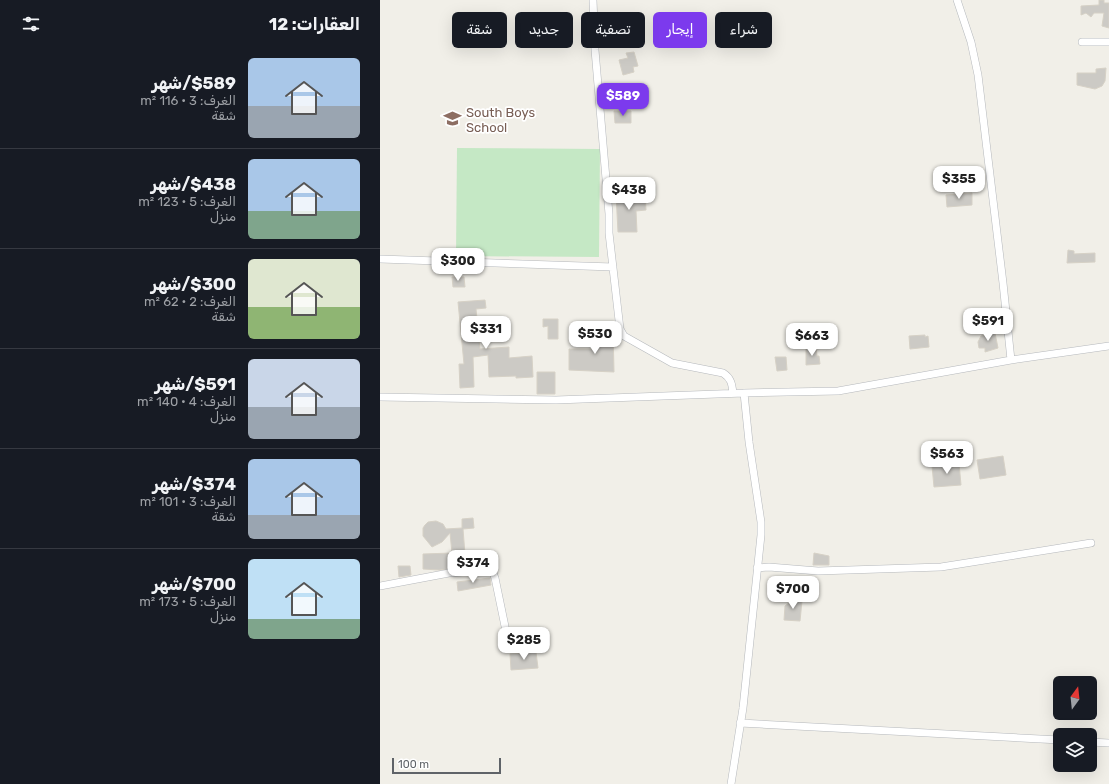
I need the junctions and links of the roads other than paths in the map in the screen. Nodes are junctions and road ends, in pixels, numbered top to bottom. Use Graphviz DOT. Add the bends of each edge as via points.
graph roads {
  1 [pos="593,0"];
  2 [pos="957,0"];
  3 [pos="1082,42"];
  4 [pos="1109,42"];
  5 [pos="380,259"];
  6 [pos="613,267"];
  7 [pos="1109,346"];
  8 [pos="1011,360"];
  9 [pos="733,393"];
  10 [pos="744,393"];
  11 [pos="380,397"];
  12 [pos="1091,543"];
  13 [pos="757,568"];
  14 [pos="380,586"];
  15 [pos="507,636"];
  16 [pos="740,722"];
  17 [pos="1053,740"];
  18 [pos="1097,742"];
  19 [pos="1109,743"];
  20 [pos="731,784"];
  1 -- 6 [label="street"];
  2 -- 8 [label="street" via="971,42 978,75"];
  3 -- 4 [label="street"];
  5 -- 6 [label="street"];
  6 -- 9 [label="street" via="618,322 624,336 672,363 723,373 731,382"];
  7 -- 8 [label="street"];
  8 -- 10 [label="street" via="838,391"];
  9 -- 10 [label="street"];
  9 -- 11 [label="street" via="556,400"];
  10 -- 13 [label="street" via="761,522"];
  12 -- 13 [label="street" via="941,567 818,571"];
  13 -- 16 [label="street"];
  14 -- 15 [label="street" via="450,573 488,570 495,578"];
  16 -- 17 [label="street"];
  16 -- 20 [label="street"];
  18 -- 19 [label="street"];
}
